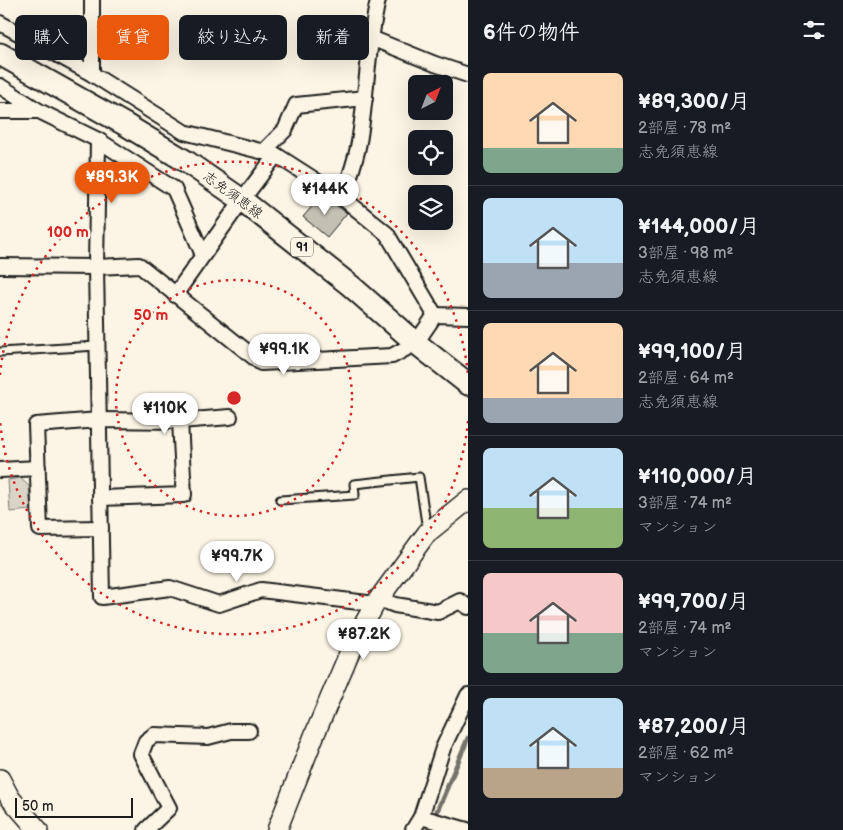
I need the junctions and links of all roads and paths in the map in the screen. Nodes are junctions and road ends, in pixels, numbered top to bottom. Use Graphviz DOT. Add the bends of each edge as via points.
graph roads {
  1 [pos="92,0"];
  2 [pos="378,0"];
  3 [pos="0,22"];
  4 [pos="371,38"];
  5 [pos="0,54"];
  6 [pos="92,74"];
  7 [pos="468,75"];
  8 [pos="0,86"];
  9 [pos="365,98"];
  10 [pos="0,110"];
  11 [pos="39,111"];
  12 [pos="98,140"];
  13 [pos="270,154"];
  14 [pos="343,198"];
  15 [pos="242,200"];
  16 [pos="203,255"];
  17 [pos="0,266"];
  18 [pos="96,267"];
  19 [pos="175,295"];
  20 [pos="434,315"];
  21 [pos="468,316"];
  22 [pos="416,343"];
  23 [pos="97,346"];
  24 [pos="0,352"];
  25 [pos="468,384"];
  26 [pos="230,417"];
  27 [pos="99,420"];
  28 [pos="180,421"];
  29 [pos="38,468"];
  30 [pos="0,470"];
  31 [pos="100,498"];
  32 [pos="280,500"];
  33 [pos="468,500"];
  34 [pos="100,528"];
  35 [pos="427,533"];
  36 [pos="377,602"];
  37 [pos="468,608"];
  38 [pos="468,695"];
  39 [pos="249,731"];
  40 [pos="0,779"];
  41 [pos="421,817"];
  42 [pos="38,830"];
  43 [pos="146,830"];
  44 [pos="277,830"];
  45 [pos="413,830"];
  46 [pos="467,830"];
  1 -- 6 [label="street"];
  2 -- 4 [label="street"];
  3 -- 6 [label="street"];
  4 -- 7 [label="street"];
  4 -- 9 [label="street"];
  5 -- 15 [label="main road, 志免須恵線 / 91" via="126,125"];
  6 -- 13 [label="street" via="184,132"];
  8 -- 11 [label="street"];
  9 -- 13 [label="street" via="296,105"];
  9 -- 14 [label="street" via="358,145"];
  10 -- 11 [label="street"];
  11 -- 12 [label="street"];
  12 -- 16 [label="street" via="174,189"];
  12 -- 18 [label="street"];
  13 -- 14 [label="street"];
  13 -- 15 [label="street"];
  14 -- 20 [label="street" via="386,234"];
  15 -- 16 [label="street"];
  15 -- 22 [label="main road, 志免須恵線 / 91" via="351,286"];
  16 -- 19 [label="street"];
  17 -- 18 [label="street"];
  18 -- 19 [label="street" via="139,265"];
  18 -- 23 [label="street"];
  19 -- 22 [label="street" via="260,363 392,356"];
  20 -- 21 [label="street"];
  20 -- 22 [label="street"];
  22 -- 25 [label="main road, 志免須恵線 / 91"];
  23 -- 24 [label="lane"];
  23 -- 27 [label="street"];
  26 -- 28 [label="street"];
  27 -- 28 [label="street"];
  27 -- 29 [label="street" via="36,425"];
  27 -- 31 [label="street"];
  28 -- 31 [label="street" via="184,495"];
  29 -- 30 [label="street"];
  29 -- 34 [label="street" via="40,529"];
  31 -- 34 [label="street"];
  32 -- 35 [label="lane" via="355,495 354,484 419,477"];
  33 -- 35 [label="street"];
  34 -- 36 [label="street" via="102,597 170,588 219,604 262,590"];
  35 -- 36 [label="street"];
  36 -- 37 [label="street" via="438,612 460,601"];
  36 -- 44 [label="street" via="354,642"];
  38 -- 41 [label="street" via="443,748"];
  39 -- 43 [label="street" via="231,731 208,737 154,736 146,741 141,754 169,808"];
  40 -- 42 [label="street" via="10,798"];
  41 -- 45 [label="street"];
  41 -- 46 [label="street"];
}
